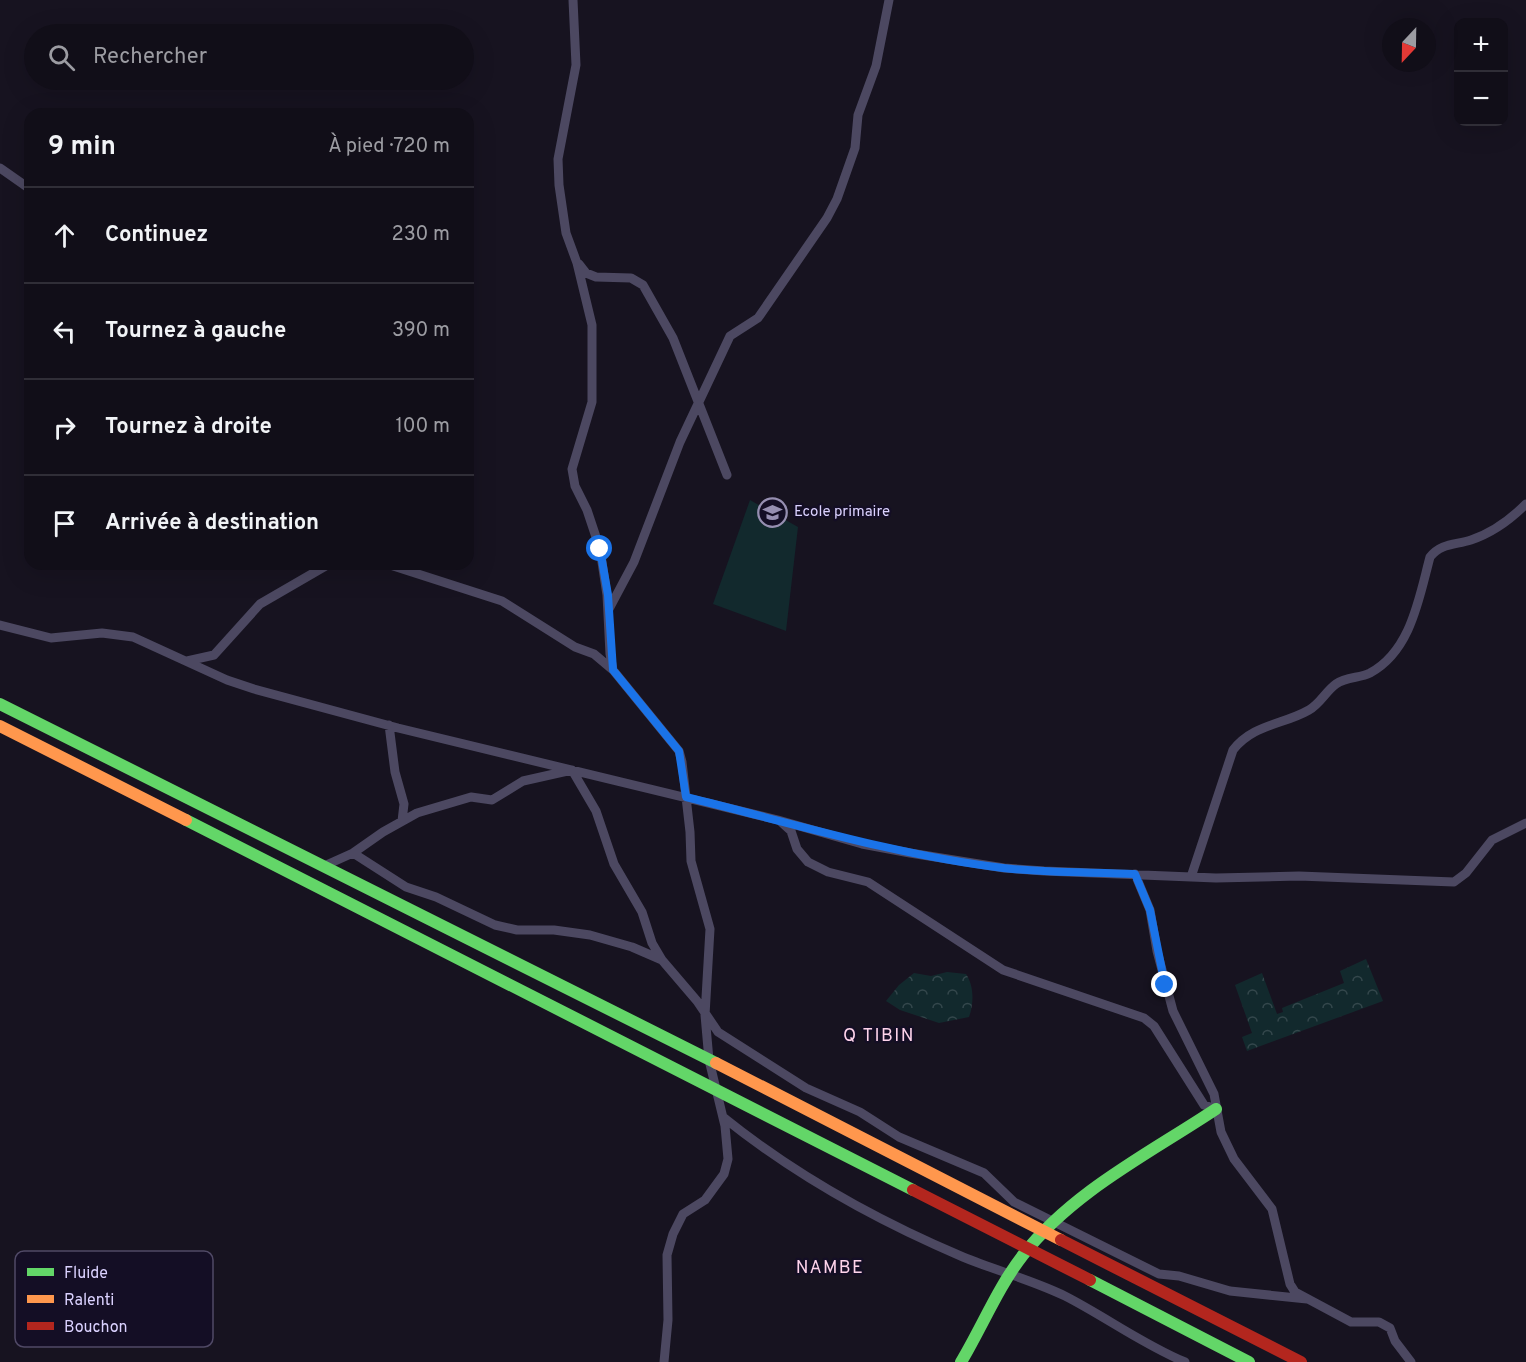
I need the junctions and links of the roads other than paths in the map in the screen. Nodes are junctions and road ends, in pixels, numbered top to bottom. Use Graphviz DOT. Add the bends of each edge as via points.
graph roads {
  1 [pos="573,0"];
  2 [pos="889,0"];
  3 [pos="0,168"];
  4 [pos="24,185"];
  5 [pos="577,263"];
  6 [pos="698,401"];
  7 [pos="727,476"];
  8 [pos="1526,504"];
  9 [pos="320,570"];
  10 [pos="408,570"];
  11 [pos="425,570"];
  12 [pos="432,577"];
  13 [pos="608,611"];
  14 [pos="0,625"];
  15 [pos="187,662"];
  16 [pos="613,670"];
  17 [pos="0,704"];
  18 [pos="389,725"];
  19 [pos="0,726"];
  20 [pos="572,770"];
  21 [pos="686,797"];
  22 [pos="778,820"];
  23 [pos="402,821"];
  24 [pos="1526,823"];
  25 [pos="353,853"];
  26 [pos="323,867"];
  27 [pos="1135,874"];
  28 [pos="1191,877"];
  29 [pos="662,960"];
  30 [pos="705,1015"];
  31 [pos="710,1060"];
  32 [pos="717,1090"];
  33 [pos="1216,1109"];
  34 [pos="723,1117"];
  35 [pos="1049,1226"];
  36 [pos="1028,1249"];
  37 [pos="1012,1274"];
  38 [pos="1307,1299"];
  39 [pos="664,1362"];
  40 [pos="961,1362"];
  41 [pos="1185,1362"];
  42 [pos="1249,1362"];
  43 [pos="1301,1362"];
  44 [pos="1411,1362"];
  1 -- 5 [label="street" via="576,65 558,159 566,234"];
  2 -- 6 [label="street" via="876,66 858,115 855,148 837,199 758,318 730,336"];
  3 -- 4 [label="street"];
  5 -- 6 [label="street" via="596,277 631,278 643,285 673,338"];
  5 -- 13 [label="street" via="592,326 592,402 572,469 600,549"];
  6 -- 7 [label="street"];
  6 -- 13 [label="street" via="634,562"];
  8 -- 28 [label="street" via="1494,530 1438,548 1430,557 1406,635 1392,656 1370,673 1336,684 1310,710 1264,726 1238,744"];
  9 -- 15 [label="street" via="260,604 214,655"];
  10 -- 12 [label="street"];
  11 -- 12 [label="street"];
  12 -- 16 [label="street" via="502,601 575,647 594,654"];
  13 -- 16 [label="street"];
  14 -- 15 [label="street" via="51,638 115,633 133,637"];
  15 -- 18 [label="street" via="254,689"];
  16 -- 21 [label="street" via="679,751"];
  17 -- 26 [label="main road"];
  18 -- 20 [label="street"];
  18 -- 23 [label="street" via="394,772 404,804"];
  19 -- 32 [label="main road"];
  20 -- 21 [label="street"];
  20 -- 23 [label="street" via="523,781 492,800 471,797"];
  20 -- 29 [label="street" via="596,811 614,864 642,912"];
  21 -- 22 [label="street"];
  21 -- 30 [label="street" via="694,880 710,929"];
  22 -- 27 [label="street" via="861,844 1004,868"];
  22 -- 33 [label="street" via="791,831 797,849 808,862 828,872 868,882 1003,970 1144,1018 1154,1026 1204,1105"];
  23 -- 25 [label="street"];
  24 -- 28 [label="street" via="1492,840 1454,882 1299,876"];
  25 -- 26 [label="street"];
  25 -- 29 [label="street" via="406,887 495,925 590,935"];
  26 -- 31 [label="main road"];
  27 -- 28 [label="street"];
  27 -- 33 [label="street" via="1150,910 1173,1011 1214,1094"];
  29 -- 30 [label="street"];
  30 -- 31 [label="street"];
  30 -- 35 [label="street" via="730,1042 806,1088 860,1112 899,1137 984,1173 1014,1202"];
  31 -- 32 [label="street"];
  31 -- 35 [label="main road"];
  32 -- 34 [label="street"];
  32 -- 36 [label="main road"];
  33 -- 35 [label="main road" via="1100,1185"];
  33 -- 38 [label="street" via="1221,1132 1234,1159 1272,1209 1290,1284"];
  34 -- 37 [label="street" via="759,1147 846,1200 963,1257"];
  34 -- 39 [label="street" via="728,1159 724,1174 705,1200 683,1214 667,1255"];
  35 -- 36 [label="main road"];
  35 -- 38 [label="street" via="1160,1274 1230,1291"];
  35 -- 43 [label="main road"];
  36 -- 37 [label="main road"];
  36 -- 42 [label="main road"];
  37 -- 40 [label="main road"];
  37 -- 41 [label="street" via="1064,1296 1151,1348"];
  38 -- 44 [label="street" via="1351,1322 1379,1322 1390,1328"];
}
